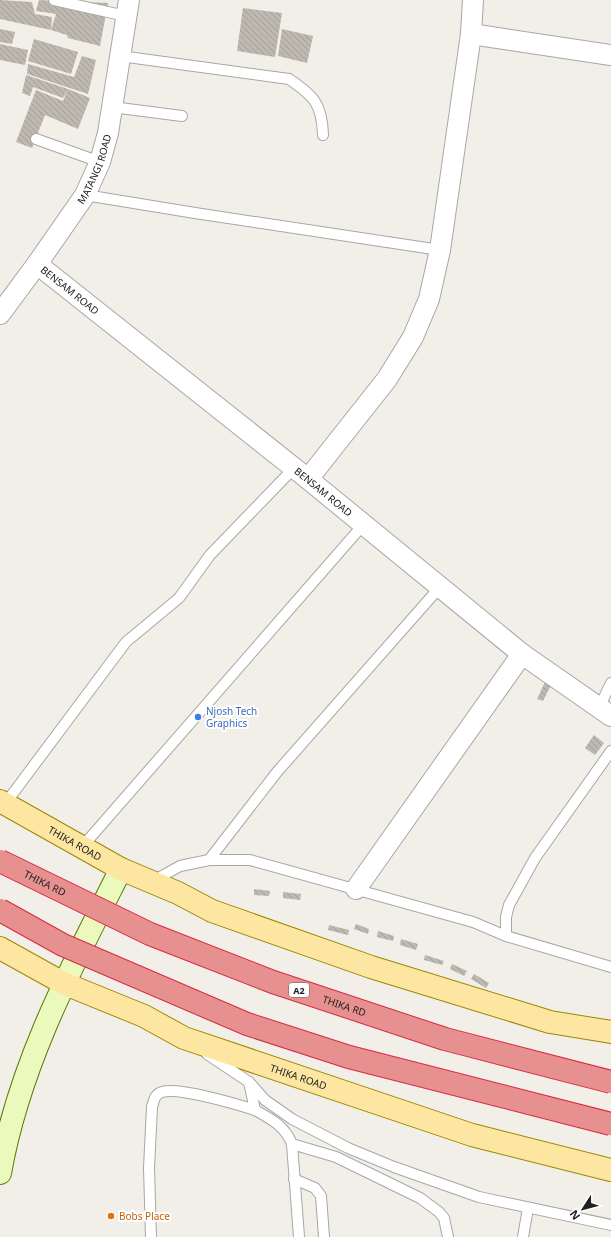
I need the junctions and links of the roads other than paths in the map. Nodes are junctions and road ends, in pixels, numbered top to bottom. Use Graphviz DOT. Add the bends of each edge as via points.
graph roads {
  1 [pos="54,0"];
  2 [pos="473,0"];
  3 [pos="127,8"];
  4 [pos="470,34"];
  5 [pos="611,55"];
  6 [pos="120,56"];
  7 [pos="112,107"];
  8 [pos="182,116"];
  9 [pos="323,135"];
  10 [pos="36,139"];
  11 [pos="100,162"];
  12 [pos="85,195"];
  13 [pos="440,250"];
  14 [pos="38,264"];
  15 [pos="0,314"];
  16 [pos="301,474"];
  17 [pos="363,524"];
  18 [pos="440,587"];
  19 [pos="522,654"];
  20 [pos="611,683"];
  21 [pos="605,712"];
  22 [pos="611,751"];
  23 [pos="3,802"];
  24 [pos="82,847"];
  25 [pos="209,860"];
  26 [pos="0,861"];
  27 [pos="121,870"];
  28 [pos="152,882"];
  29 [pos="356,889"];
  30 [pos="0,910"];
  31 [pos="506,936"];
  32 [pos="0,948"];
  33 [pos="611,967"];
  34 [pos="63,983"];
  35 [pos="611,1032"];
  36 [pos="184,1038"];
  37 [pos="249,1082"];
  38 [pos="611,1082"];
  39 [pos="255,1110"];
  40 [pos="611,1124"];
  41 [pos="292,1144"];
  42 [pos="611,1170"];
  43 [pos="0,1173"];
  44 [pos="294,1178"];
  45 [pos="528,1208"];
  46 [pos="611,1226"];
  47 [pos="151,1237"];
  48 [pos="298,1237"];
  49 [pos="324,1237"];
  50 [pos="448,1237"];
  51 [pos="523,1237"];
  1 -- 3 [label="lane"];
  2 -- 4 [label="street"];
  3 -- 6 [label="street, MATANGI ROAD"];
  4 -- 5 [label="street"];
  4 -- 13 [label="street"];
  6 -- 7 [label="street, MATANGI ROAD"];
  6 -- 9 [label="lane" via="289,79 309,92 322,115"];
  7 -- 8 [label="lane"];
  7 -- 11 [label="street, MATANGI ROAD"];
  10 -- 11 [label="lane"];
  11 -- 12 [label="street, MATANGI ROAD"];
  12 -- 13 [label="lane"];
  12 -- 14 [label="street, MATANGI ROAD"];
  13 -- 16 [label="street" via="429,299 413,337 382,384"];
  14 -- 15 [label="street, MATANGI ROAD"];
  14 -- 16 [label="street, BENSAM ROAD"];
  16 -- 17 [label="street, BENSAM ROAD"];
  16 -- 23 [label="lane" via="210,555 179,598 126,642"];
  17 -- 18 [label="street, BENSAM ROAD"];
  17 -- 24 [label="lane"];
  18 -- 19 [label="street, BENSAM ROAD"];
  18 -- 25 [label="lane" via="277,772"];
  19 -- 21 [label="street, BENSAM ROAD"];
  19 -- 29 [label="street"];
  20 -- 21 [label="lane"];
  22 -- 31 [label="lane" via="535,858 509,905"];
  23 -- 24 [label="main road, THIKA ROAD"];
  24 -- 27 [label="main road, THIKA ROAD"];
  25 -- 28 [label="lane" via="180,866"];
  25 -- 29 [label="lane" via="250,860"];
  26 -- 38 [label="highway, THIKA RD / A2, bridge" via="150,934 273,982 445,1039"];
  27 -- 28 [label="main road, THIKA ROAD"];
  27 -- 34 [label="main road"];
  28 -- 35 [label="main road, THIKA ROAD" via="212,911 371,967 550,1022"];
  29 -- 31 [label="lane" via="473,922"];
  30 -- 40 [label="highway, bridge" via="63,945 247,1024 349,1057"];
  31 -- 33 [label="lane"];
  32 -- 34 [label="main road, THIKA ROAD"];
  34 -- 36 [label="main road, THIKA ROAD" via="144,1016"];
  34 -- 43 [label="main road" via="6,1137"];
  36 -- 37 [label="lane"];
  36 -- 42 [label="main road, THIKA ROAD" via="472,1135"];
  37 -- 39 [label="lane"];
  37 -- 45 [label="lane" via="265,1100 292,1119 348,1148 394,1168 479,1197"];
  39 -- 41 [label="lane" via="278,1123 288,1133"];
  39 -- 47 [label="lane" via="180,1092 161,1092 154,1098 149,1168"];
  41 -- 44 [label="lane"];
  41 -- 50 [label="lane" via="336,1157 420,1198 444,1218"];
  44 -- 48 [label="lane"];
  44 -- 49 [label="lane" via="315,1188 321,1196"];
  45 -- 46 [label="lane"];
  45 -- 51 [label="lane"];
}
